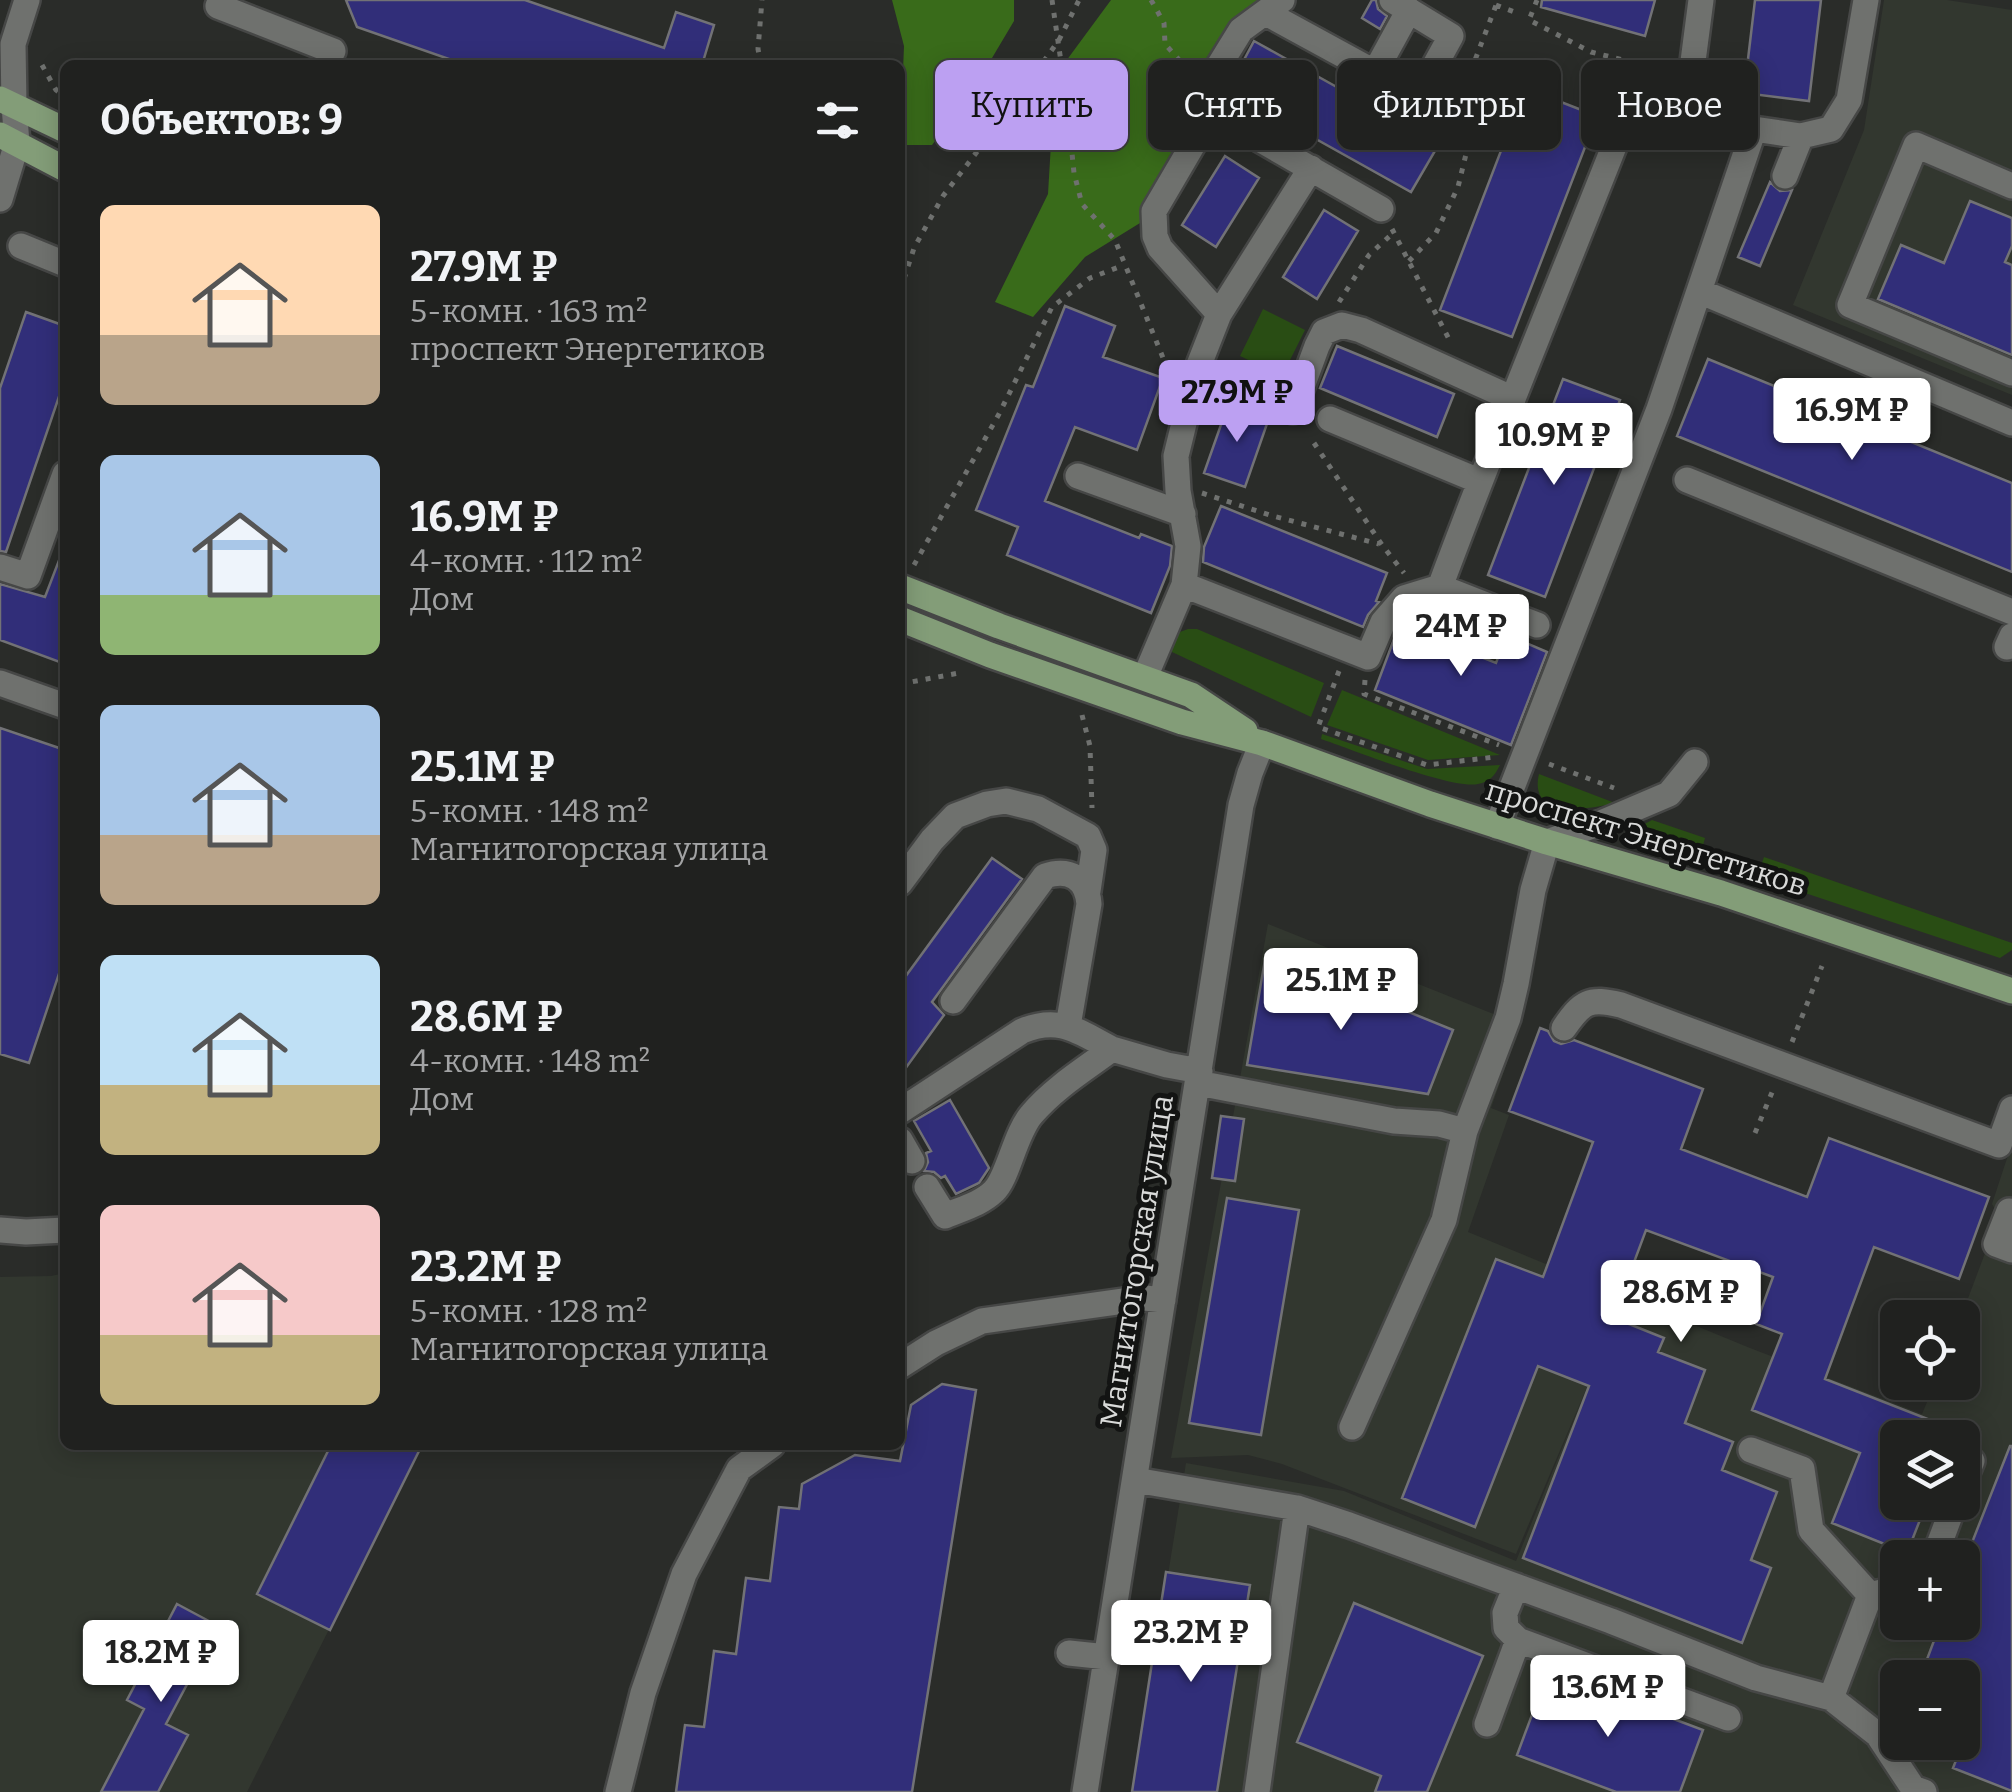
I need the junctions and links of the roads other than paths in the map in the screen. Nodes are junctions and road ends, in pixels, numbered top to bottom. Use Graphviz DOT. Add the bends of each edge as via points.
graph roads {
  1 [pos="27,0"];
  2 [pos="1702,0"];
  3 [pos="1866,0"];
  4 [pos="213,2"];
  5 [pos="1400,5"];
  6 [pos="1274,6"];
  7 [pos="333,51"];
  8 [pos="1222,60"];
  9 [pos="1356,60"];
  10 [pos="1379,60"];
  11 [pos="1438,60"];
  12 [pos="1693,60"];
  13 [pos="5,108"];
  14 [pos="60,128"];
  15 [pos="1758,130"];
  16 [pos="1801,136"];
  17 [pos="9,139"];
  18 [pos="1186,150"];
  19 [pos="1284,150"];
  20 [pos="1613,150"];
  21 [pos="1747,150"];
  22 [pos="60,166"];
  23 [pos="1311,168"];
  24 [pos="1785,176"];
  25 [pos="2012,186"];
  26 [pos="0,199"];
  27 [pos="1382,208"];
  28 [pos="21,246"];
  29 [pos="60,262"];
  30 [pos="1699,292"];
  31 [pos="1219,314"];
  32 [pos="1198,370"];
  33 [pos="2012,372"];
  34 [pos="1513,399"];
  35 [pos="1330,419"];
  36 [pos="2012,423"];
  37 [pos="1078,476"];
  38 [pos="1687,480"];
  39 [pos="1480,481"];
  40 [pos="60,488"];
  41 [pos="1180,502"];
  42 [pos="0,567"];
  43 [pos="907,576"];
  44 [pos="1184,585"];
  45 [pos="1430,590"];
  46 [pos="2012,612"];
  47 [pos="905,621"];
  48 [pos="1537,624"];
  49 [pos="1145,677"];
  50 [pos="0,683"];
  51 [pos="60,704"];
  52 [pos="1262,743"];
  53 [pos="1694,762"];
  54 [pos="1497,826"];
  55 [pos="1547,842"];
  56 [pos="905,875"];
  57 [pos="1088,891"];
  58 [pos="2012,991"];
  59 [pos="953,1001"];
  60 [pos="1068,1026"];
  61 [pos="1564,1028"];
  62 [pos="1112,1050"];
  63 [pos="1199,1077"];
  64 [pos="905,1107"];
  65 [pos="2012,1109"];
  66 [pos="1466,1132"];
  67 [pos="927,1186"];
  68 [pos="2009,1211"];
  69 [pos="0,1230"];
  70 [pos="60,1230"];
  71 [pos="2012,1250"];
  72 [pos="1163,1300"];
  73 [pos="905,1363"];
  74 [pos="1352,1427"];
  75 [pos="765,1450"];
  76 [pos="1751,1450"];
  77 [pos="1135,1480"];
  78 [pos="1298,1508"];
  79 [pos="1516,1586"];
  80 [pos="1880,1592"];
  81 [pos="1870,1595"];
  82 [pos="1518,1640"];
  83 [pos="1069,1653"];
  84 [pos="1107,1657"];
  85 [pos="1831,1698"];
  86 [pos="1728,1718"];
  87 [pos="1487,1724"];
  88 [pos="618,1792"];
  89 [pos="1085,1792"];
  90 [pos="1258,1792"];
  91 [pos="1924,1792"];
  1 -- 13 [label="street"];
  2 -- 12 [label="street"];
  3 -- 16 [label="street" via="1849,100 1832,129"];
  4 -- 7 [label="street"];
  5 -- 10 [label="street"];
  5 -- 11 [label="street" via="1451,36"];
  6 -- 8 [label="street" via="1241,30"];
  6 -- 9 [label="street"];
  13 -- 14 [label="main road"];
  13 -- 17 [label="street"];
  15 -- 16 [label="street"];
  16 -- 24 [label="street"];
  17 -- 22 [label="main road"];
  17 -- 26 [label="street"];
  18 -- 31 [label="street" via="1154,211 1154,236"];
  19 -- 23 [label="street"];
  20 -- 34 [label="street"];
  21 -- 30 [label="street"];
  23 -- 27 [label="street"];
  23 -- 31 [label="street"];
  25 -- 33 [label="street" via="1916,145 1850,305"];
  28 -- 29 [label="street"];
  30 -- 36 [label="street"];
  30 -- 54 [label="street"];
  31 -- 32 [label="street"];
  32 -- 34 [label="street" via="1293,411 1324,332 1342,325"];
  32 -- 41 [label="street" via="1176,456"];
  34 -- 39 [label="street"];
  35 -- 39 [label="street"];
  37 -- 41 [label="street"];
  38 -- 46 [label="street"];
  39 -- 45 [label="street"];
  40 -- 42 [label="street" via="28,576"];
  41 -- 44 [label="street" via="1188,546"];
  43 -- 49 [label="main road, проспект Энергетиков" via="999,626"];
  44 -- 45 [label="street" via="1357,653 1404,598"];
  44 -- 49 [label="street"];
  45 -- 48 [label="street"];
  47 -- 52 [label="main road, проспект Энергетиков" via="1182,722"];
  49 -- 52 [label="main road, проспект Энергетиков" via="1191,695"];
  50 -- 51 [label="street"];
  52 -- 54 [label="main road, проспект Энергетиков"];
  52 -- 63 [label="street, Магнитогорская улица" via="1241,806"];
  53 -- 55 [label="street" via="1669,794"];
  54 -- 55 [label="main road, проспект Энергетиков"];
  55 -- 58 [label="main road, проспект Энергетиков"];
  55 -- 66 [label="street" via="1508,1018"];
  56 -- 57 [label="street" via="955,816 1006,801 1038,808 1088,836 1094,850"];
  57 -- 59 [label="street" via="1072,875 1045,876"];
  57 -- 60 [label="street"];
  60 -- 62 [label="street"];
  60 -- 64 [label="street" via="1052,1022 1022,1031"];
  61 -- 65 [label="street" via="1587,1002 1621,1005 1998,1145"];
  62 -- 63 [label="street"];
  62 -- 67 [label="street" via="1029,1117 997,1190 945,1216"];
  63 -- 66 [label="street"];
  63 -- 72 [label="street, Магнитогорская улица"];
  66 -- 74 [label="street" via="1444,1220"];
  68 -- 71 [label="street" via="1996,1244"];
  69 -- 70 [label="street"];
  72 -- 73 [label="street" via="982,1321"];
  72 -- 77 [label="street, Магнитогорская улица"];
  75 -- 88 [label="street" via="739,1469 684,1574"];
  76 -- 81 [label="street" via="1802,1469 1811,1530"];
  77 -- 78 [label="street"];
  77 -- 84 [label="street, Магнитогорская улица"];
  78 -- 79 [label="street"];
  78 -- 90 [label="street"];
  79 -- 82 [label="street" via="1504,1613 1506,1628"];
  79 -- 85 [label="street" via="1756,1678"];
  80 -- 81 [label="street"];
  81 -- 85 [label="street"];
  82 -- 86 [label="street"];
  82 -- 87 [label="street"];
  83 -- 84 [label="street"];
  84 -- 89 [label="street, Магнитогорская улица"];
  85 -- 91 [label="street" via="1878,1735 1912,1788"];
}
